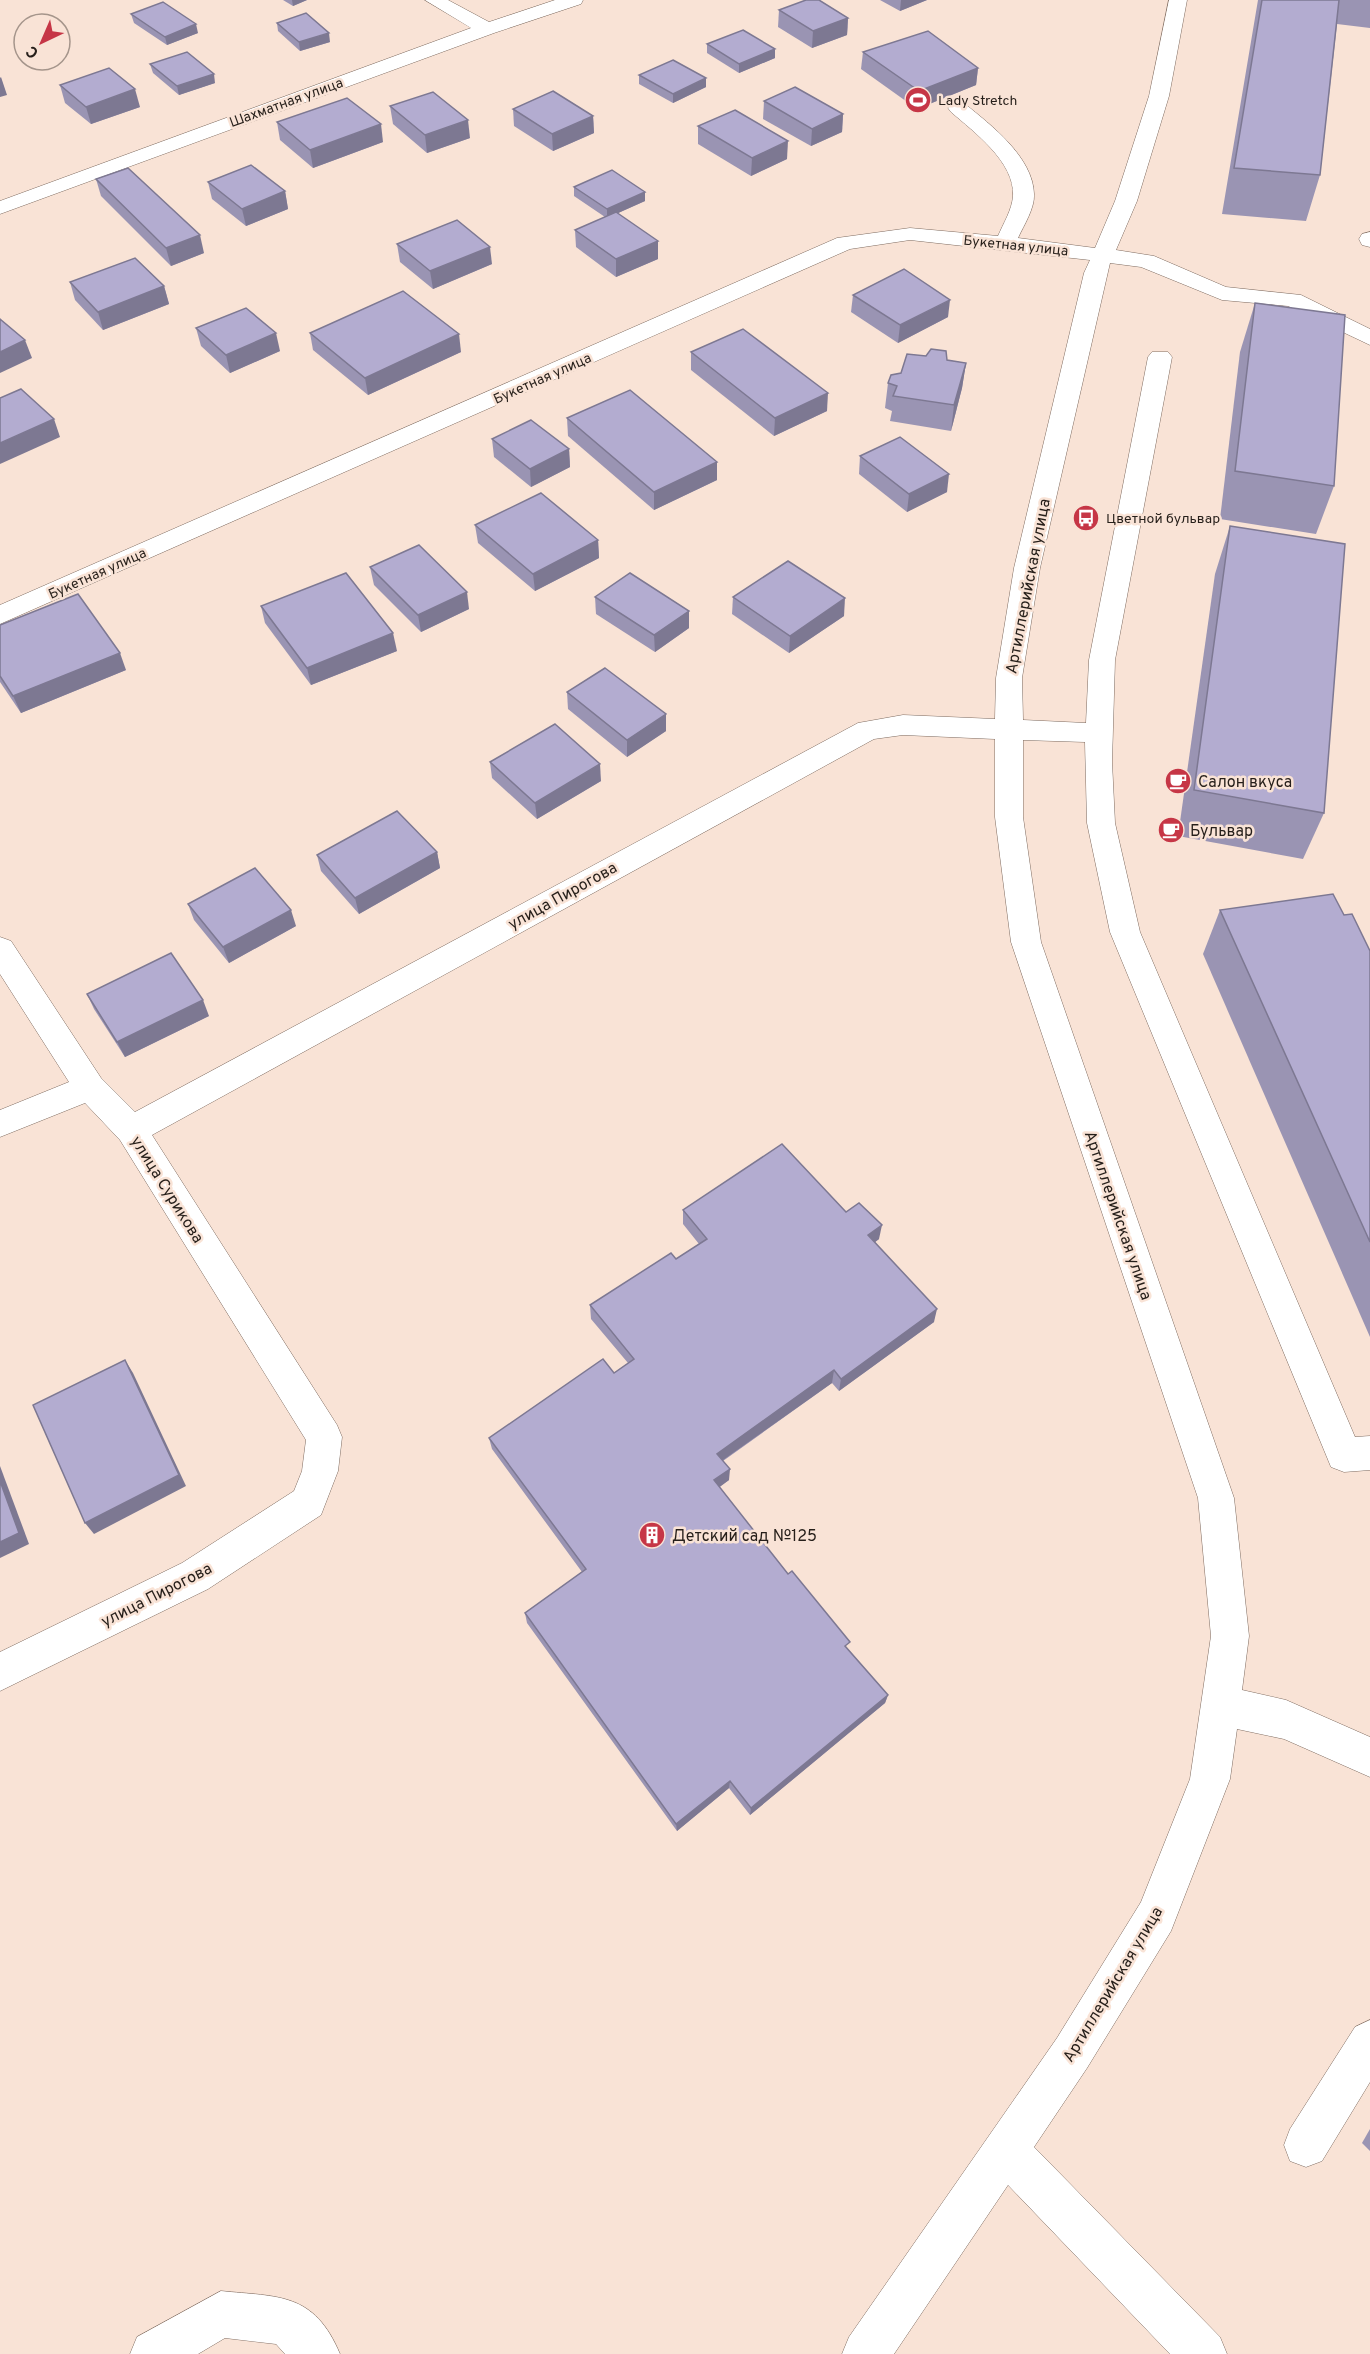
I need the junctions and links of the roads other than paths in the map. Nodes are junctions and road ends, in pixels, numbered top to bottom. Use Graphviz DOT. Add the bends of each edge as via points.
graph roads {
  1 [pos="434,0"];
  2 [pos="574,0"];
  3 [pos="1178,0"];
  4 [pos="487,29"];
  5 [pos="958,108"];
  6 [pos="0,208"];
  7 [pos="1005,243"];
  8 [pos="1103,255"];
  9 [pos="1370,338"];
  10 [pos="1160,357"];
  11 [pos="0,615"];
  12 [pos="1010,728"];
  13 [pos="1099,733"];
  14 [pos="0,949"];
  15 [pos="90,1087"];
  16 [pos="0,1124"];
  17 [pos="131,1130"];
  18 [pos="324,1437"];
  19 [pos="1370,1453"];
  20 [pos="0,1672"];
  21 [pos="1220,1705"];
  22 [pos="1370,1757"];
  23 [pos="1370,2042"];
  24 [pos="1306,2145"];
  25 [pos="1005,2149"];
  26 [pos="154,2354"];
  27 [pos="316,2354"];
  28 [pos="866,2354"];
  29 [pos="1203,2354"];
  1 -- 4 [label="street"];
  2 -- 4 [label="street, Шахматная улица"];
  3 -- 8 [label="street, Артиллерийская улица" via="1159,96 1126,201"];
  4 -- 6 [label="street, Шахматная улица"];
  5 -- 7 [label="street" via="981,127 1018,171 1024,196"];
  7 -- 8 [label="street, Букетная улица"];
  7 -- 11 [label="street, Букетная улица" via="910,234 845,243"];
  8 -- 9 [label="street, Букетная улица" via="1146,261 1222,293 1293,300"];
  8 -- 12 [label="street, Артиллерийская улица" via="1095,273 1027,568 1009,678"];
  10 -- 13 [label="street" via="1102,660"];
  12 -- 13 [label="street, улица Пирогова"];
  12 -- 17 [label="street, улица Пирогова" via="903,724 868,730"];
  12 -- 21 [label="street, Артиллерийская улица" via="1009,817 1026,942 1216,1498 1230,1636"];
  13 -- 19 [label="street" via="1101,823 1125,932 1344,1455"];
  14 -- 15 [label="street, улица Сурикова"];
  15 -- 16 [label="street"];
  15 -- 17 [label="street, улица Сурикова"];
  17 -- 18 [label="street, улица Сурикова"];
  18 -- 20 [label="street, улица Пирогова" via="320,1471 308,1503 195,1576"];
  21 -- 22 [label="street" via="1286,1720"];
  21 -- 25 [label="street, Артиллерийская улица" via="1210,1779 1156,1916 1072,2053"];
  23 -- 24 [label="street"];
  25 -- 28 [label="street, Артиллерийская улица"];
  25 -- 29 [label="street"];
  26 -- 27 [label="street" via="220,2314 288,2322"];
}
